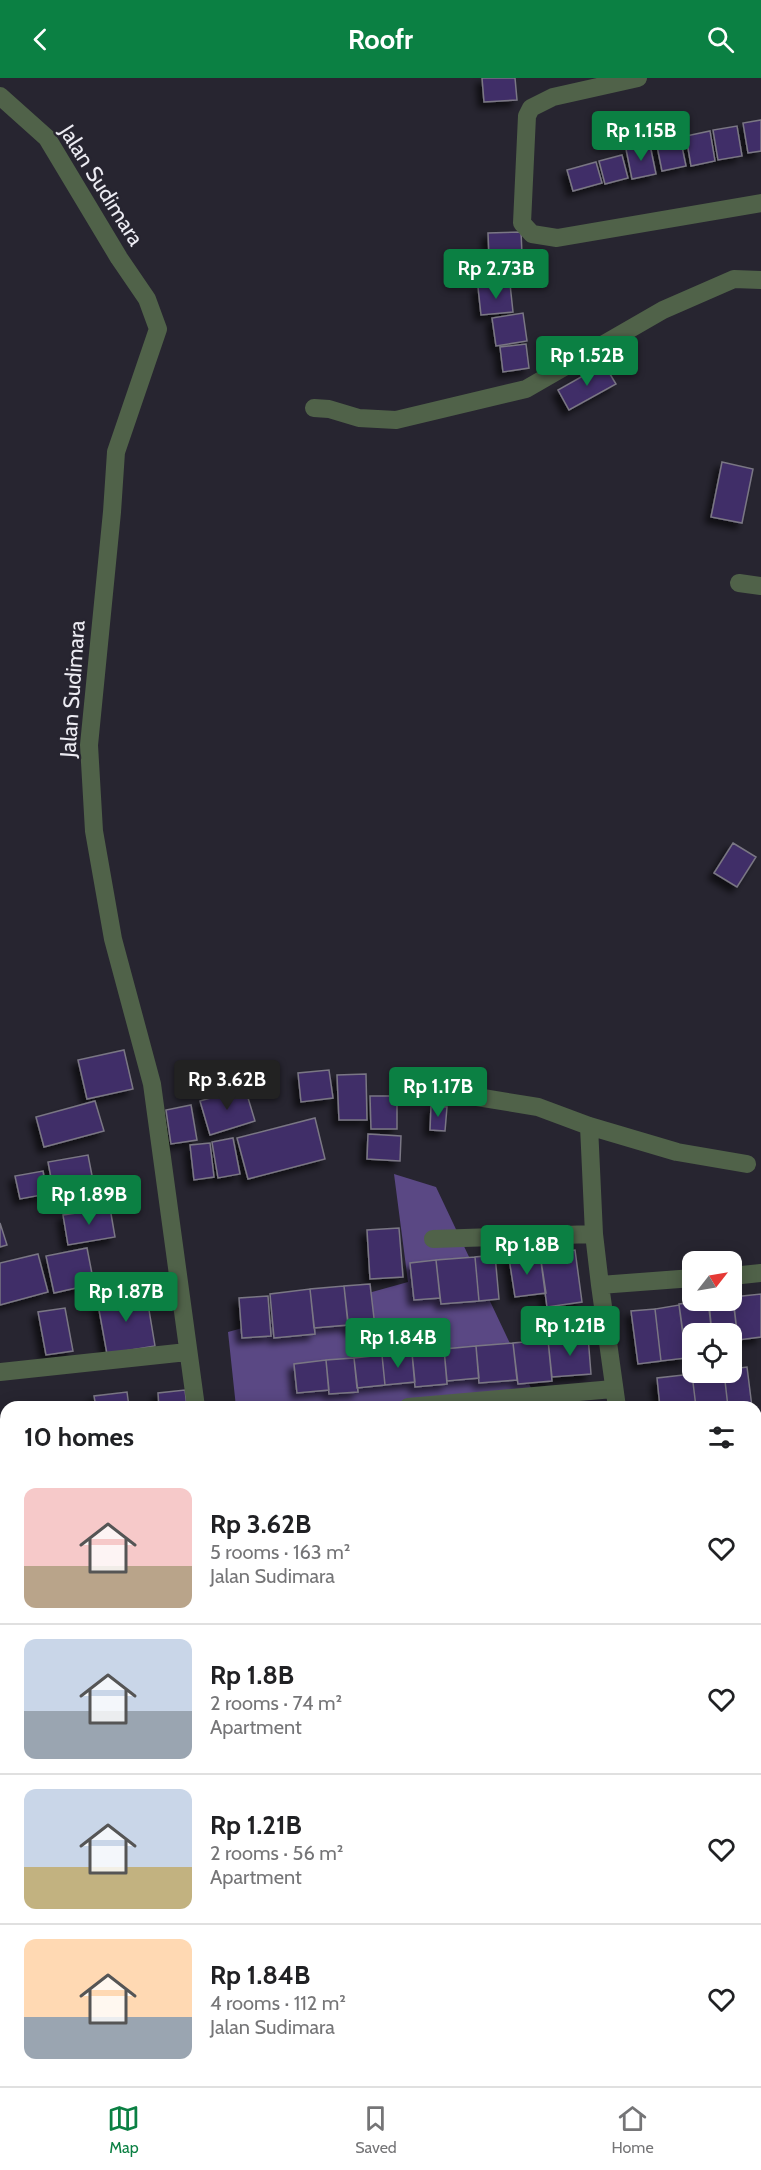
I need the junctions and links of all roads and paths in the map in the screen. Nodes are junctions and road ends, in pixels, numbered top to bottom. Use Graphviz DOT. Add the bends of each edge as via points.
graph roads {
  1 [pos="638,78"];
  2 [pos="0,96"];
  3 [pos="761,203"];
  4 [pos="761,280"];
  5 [pos="314,408"];
  6 [pos="739,583"];
  7 [pos="761,586"];
  8 [pos="434,1090"];
  9 [pos="589,1126"];
  10 [pos="747,1164"];
  11 [pos="594,1233"];
  12 [pos="433,1239"];
  13 [pos="761,1273"];
  14 [pos="742,1275"];
  15 [pos="682,1279"];
  16 [pos="600,1285"];
  17 [pos="187,1352"];
  18 [pos="0,1371"];
  19 [pos="615,1398"];
  20 [pos="195,1401"];
  21 [pos="546,1401"];
  1 -- 3 [label="street" via="553,97 531,108 527,116 522,223 532,234 557,238"];
  2 -- 17 [label="street, Jalan Sudimara" via="47,138 147,299 158,329 116,452 89,745 94,831 113,939 152,1084"];
  4 -- 5 [label="street" via="734,279 663,310 526,389 396,420 359,418"];
  6 -- 7 [label="street"];
  8 -- 9 [label="street" via="538,1107"];
  9 -- 10 [label="street" via="677,1152"];
  9 -- 11 [label="street"];
  11 -- 12 [label="street"];
  11 -- 16 [label="street"];
  13 -- 14 [label="street"];
  15 -- 16 [label="street"];
  16 -- 19 [label="street"];
  17 -- 18 [label="street"];
  17 -- 20 [label="street, Jalan Sudimara"];
  19 -- 21 [label="street"];
}
